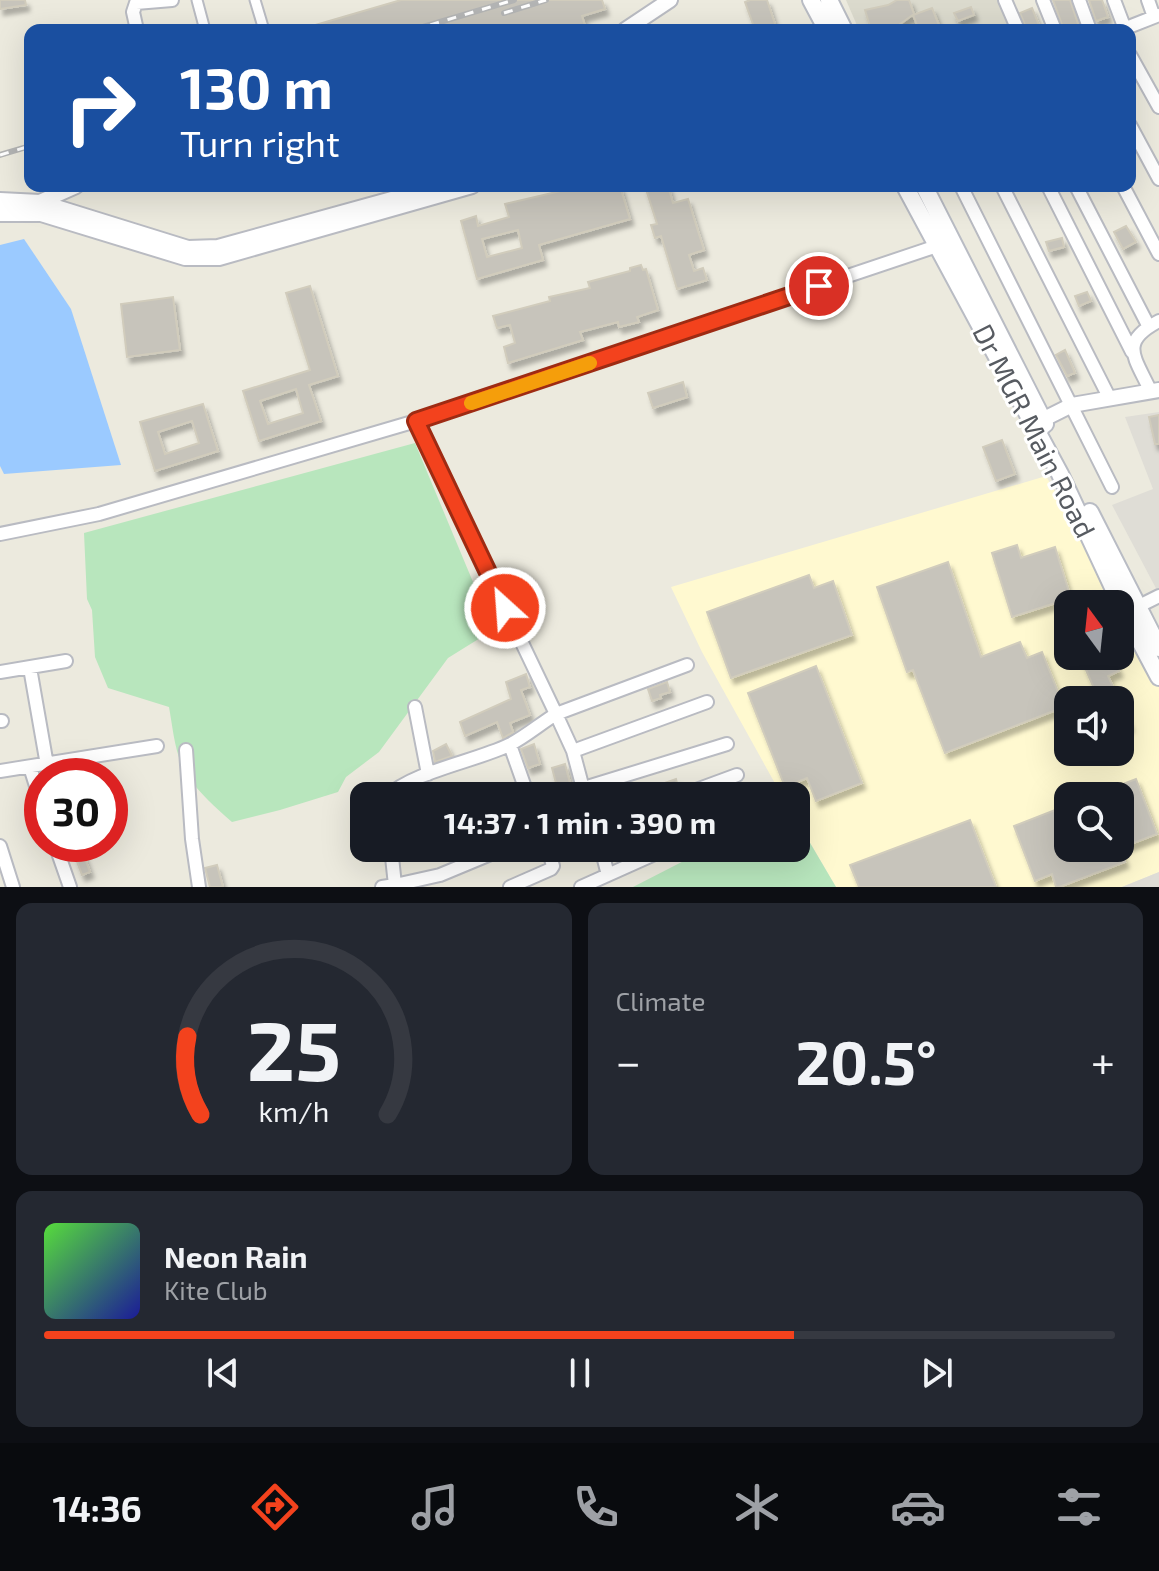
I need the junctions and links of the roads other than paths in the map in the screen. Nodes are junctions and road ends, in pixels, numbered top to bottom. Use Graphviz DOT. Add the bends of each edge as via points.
graph roads {
  1 [pos="172,0"];
  2 [pos="197,0"];
  3 [pos="255,0"];
  4 [pos="670,0"];
  5 [pos="811,0"];
  6 [pos="829,0"];
  7 [pos="1005,0"];
  8 [pos="1043,0"];
  9 [pos="1079,0"];
  10 [pos="1114,0"];
  11 [pos="1148,0"];
  12 [pos="1156,16"];
  13 [pos="136,24"];
  14 [pos="203,24"];
  15 [pos="262,24"];
  16 [pos="634,24"];
  17 [pos="824,24"];
  18 [pos="841,24"];
  19 [pos="1015,24"];
  20 [pos="1053,24"];
  21 [pos="1088,24"];
  22 [pos="1121,24"];
  23 [pos="1136,24"];
  24 [pos="1136,66"];
  25 [pos="1159,107"];
  26 [pos="1136,136"];
  27 [pos="1159,179"];
  28 [pos="66,192"];
  29 [pos="417,192"];
  30 [pos="451,192"];
  31 [pos="908,192"];
  32 [pos="927,192"];
  33 [pos="964,192"];
  34 [pos="1005,192"];
  35 [pos="1051,192"];
  36 [pos="1079,192"];
  37 [pos="1126,192"];
  38 [pos="0,200"];
  39 [pos="40,208"];
  40 [pos="0,214"];
  41 [pos="937,246"];
  42 [pos="1159,254"];
  43 [pos="1154,324"];
  44 [pos="1132,352"];
  45 [pos="1155,390"];
  46 [pos="1109,397"];
  47 [pos="1072,405"];
  48 [pos="416,421"];
  49 [pos="1038,422"];
  50 [pos="1112,487"];
  51 [pos="0,534"];
  52 [pos="1121,590"];
  53 [pos="1159,596"];
  54 [pos="1134,608"];
  55 [pos="1134,614"];
  56 [pos="1134,617"];
  57 [pos="1159,648"];
  58 [pos="66,661"];
  59 [pos="687,665"];
  60 [pos="30,668"];
  61 [pos="0,672"];
  62 [pos="1159,677"];
  63 [pos="707,702"];
  64 [pos="415,707"];
  65 [pos="556,714"];
  66 [pos="727,744"];
  67 [pos="510,745"];
  68 [pos="157,746"];
  69 [pos="186,750"];
  70 [pos="573,751"];
  71 [pos="46,758"];
  72 [pos="88,758"];
  73 [pos="24,768"];
  74 [pos="0,771"];
  75 [pos="428,774"];
  76 [pos="737,775"];
  77 [pos="412,782"];
  78 [pos="523,782"];
  79 [pos="581,782"];
  80 [pos="614,782"];
  81 [pos="718,782"];
  82 [pos="0,846"];
  83 [pos="61,862"];
  84 [pos="394,862"];
  85 [pos="471,862"];
  86 [pos="552,862"];
  87 [pos="605,862"];
  88 [pos="637,862"];
  89 [pos="608,875"];
  90 [pos="391,886"];
  91 [pos="13,887"];
  92 [pos="70,887"];
  93 [pos="199,887"];
  94 [pos="510,887"];
  95 [pos="581,887"];
  1 -- 13 [label="street" via="136,3"];
  2 -- 14 [label="street"];
  3 -- 15 [label="street"];
  4 -- 16 [label="street"];
  5 -- 17 [label="main road"];
  6 -- 18 [label="main road"];
  7 -- 19 [label="street"];
  8 -- 20 [label="street"];
  9 -- 21 [label="street"];
  10 -- 22 [label="street"];
  11 -- 12 [label="street"];
  12 -- 23 [label="street"];
  24 -- 25 [label="street"];
  26 -- 27 [label="street"];
  28 -- 39 [label="street"];
  29 -- 39 [label="street" via="218,247 188,248"];
  30 -- 39 [label="street" via="219,258 185,258"];
  31 -- 41 [label="main road, Dr MGR Main Road"];
  32 -- 49 [label="main road, Dr MGR Main Road"];
  33 -- 47 [label="street"];
  34 -- 46 [label="street"];
  35 -- 44 [label="street"];
  36 -- 43 [label="street"];
  37 -- 42 [label="street"];
  38 -- 39 [label="street"];
  39 -- 40 [label="street"];
  41 -- 48 [label="street"];
  41 -- 49 [label="main road, Dr MGR Main Road"];
  43 -- 44 [label="street" via="1133,341"];
  44 -- 45 [label="street"];
  45 -- 46 [label="street"];
  46 -- 47 [label="street"];
  47 -- 49 [label="street"];
  47 -- 50 [label="street"];
  48 -- 51 [label="street" via="99,514"];
  48 -- 65 [label="street"];
  49 -- 52 [label="main road, Dr MGR Main Road"];
  53 -- 54 [label="street"];
  55 -- 57 [label="main road, Dr MGR Main Road"];
  56 -- 62 [label="main road, Dr MGR Main Road"];
  58 -- 60 [label="street"];
  59 -- 65 [label="street"];
  60 -- 61 [label="street"];
  60 -- 71 [label="street"];
  63 -- 70 [label="street"];
  64 -- 75 [label="street"];
  65 -- 67 [label="street"];
  65 -- 70 [label="street"];
  66 -- 80 [label="street"];
  67 -- 75 [label="street"];
  67 -- 78 [label="street"];
  68 -- 72 [label="street"];
  69 -- 93 [label="street"];
  70 -- 79 [label="street"];
  73 -- 74 [label="street"];
  75 -- 77 [label="street"];
  76 -- 81 [label="street"];
  82 -- 91 [label="street"];
  83 -- 92 [label="street"];
  84 -- 90 [label="street"];
  85 -- 90 [label="street"];
  86 -- 94 [label="street" via="551,869"];
  87 -- 89 [label="street"];
  88 -- 89 [label="street"];
  89 -- 95 [label="street"];
}
